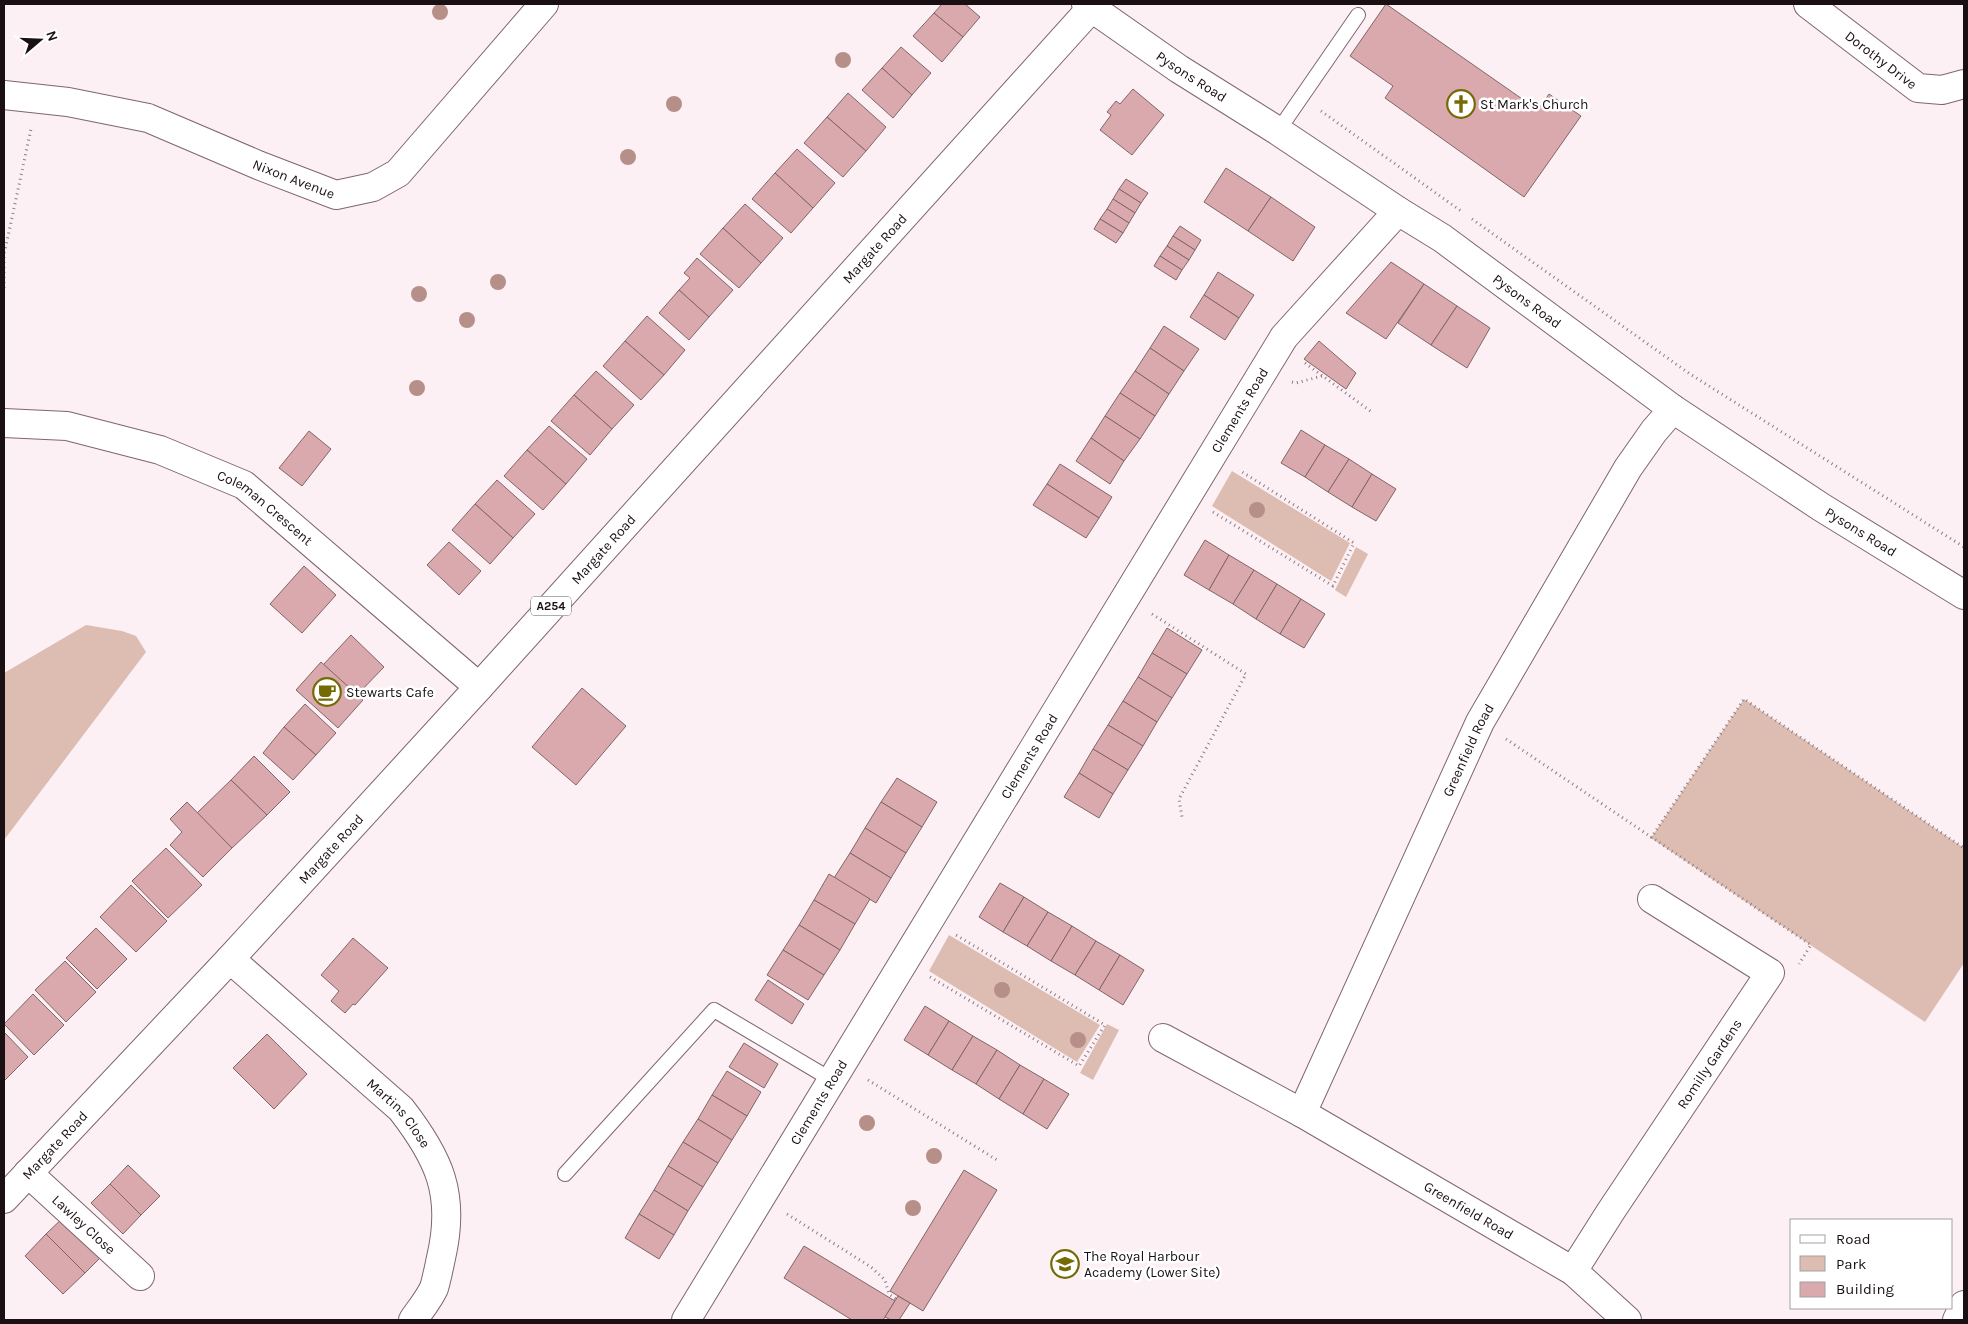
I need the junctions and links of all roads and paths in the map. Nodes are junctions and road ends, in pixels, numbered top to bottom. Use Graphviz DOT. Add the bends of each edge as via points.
graph roads {
  1 [pos="544,4"];
  2 [pos="1808,4"];
  3 [pos="1091,5"];
  4 [pos="1358,15"];
  5 [pos="1964,84"];
  6 [pos="4,95"];
  7 [pos="37,99"];
  8 [pos="1283,134"];
  9 [pos="1398,211"];
  10 [pos="4,288"];
  11 [pos="1279,345"];
  12 [pos="1673,410"];
  13 [pos="1373,413"];
  14 [pos="4,423"];
  15 [pos="1213,454"];
  16 [pos="1187,496"];
  17 [pos="1964,547"];
  18 [pos="1964,595"];
  19 [pos="1125,598"];
  20 [pos="478,687"];
  21 [pos="1480,722"];
  22 [pos="1182,817"];
  23 [pos="1651,838"];
  24 [pos="1964,848"];
  25 [pos="1652,899"];
  26 [pos="930,919"];
  27 [pos="230,959"];
  28 [pos="904,962"];
  29 [pos="1770,973"];
  30 [pos="1163,1038"];
  31 [pos="837,1072"];
  32 [pos="1302,1113"];
  33 [pos="997,1160"];
  34 [pos="28,1173"];
  35 [pos="565,1174"];
  36 [pos="761,1198"];
  37 [pos="4,1199"];
  38 [pos="1573,1271"];
  39 [pos="140,1276"];
  40 [pos="896,1299"];
  41 [pos="1964,1304"];
  42 [pos="413,1320"];
  43 [pos="686,1320"];
  44 [pos="1627,1320"];
  45 [pos="1957,1320"];
  1 -- 7 [label="street, Nixon Avenue" via="398,173 373,187 336,194 148,118"];
  2 -- 5 [label="street, Dorothy Drive" via="1918,88 1942,90"];
  3 -- 8 [label="street, Pysons Road" via="1179,69"];
  3 -- 20 [label="street, Margate Road / A254"];
  4 -- 8 [label="lane"];
  6 -- 7 [label="street, Nixon Avenue"];
  7 -- 10 [label="path" via="4,254"];
  8 -- 9 [label="street, Pysons Road"];
  8 -- 17 [label="path" via="1315,107 1690,374"];
  9 -- 11 [label="street, Clements Road"];
  9 -- 12 [label="street, Pysons Road" via="1442,238"];
  11 -- 13 [label="path"];
  11 -- 15 [label="street, Clements Road"];
  12 -- 18 [label="street, Pysons Road"];
  12 -- 21 [label="street, Greenfield Road" via="1628,468"];
  14 -- 20 [label="street, Coleman Crescent" via="67,426 160,450 244,485"];
  15 -- 16 [label="street, Clements Road"];
  15 -- 16 [label="path" via="1354,543 1333,586"];
  16 -- 19 [label="street, Clements Road"];
  19 -- 22 [label="path" via="1246,674 1179,799"];
  19 -- 26 [label="street, Clements Road"];
  20 -- 27 [label="street, Margate Road / A254"];
  21 -- 23 [label="path"];
  21 -- 32 [label="street, Greenfield Road"];
  23 -- 24 [label="path" via="1744,699"];
  23 -- 29 [label="path" via="1811,945 1796,970"];
  25 -- 29 [label="street"];
  26 -- 28 [label="street, Clements Road"];
  26 -- 28 [label="path" via="1105,1025 1079,1066"];
  27 -- 34 [label="street, Margate Road / A254"];
  27 -- 42 [label="street, Martins Close" via="401,1109 421,1135 440,1170 447,1203 446,1238 434,1288"];
  28 -- 31 [label="street, Clements Road"];
  29 -- 38 [label="street, Romilly Gardens"];
  30 -- 32 [label="street, Greenfield Road"];
  31 -- 33 [label="path"];
  31 -- 35 [label="lane" via="714,1010"];
  31 -- 36 [label="street, Clements Road"];
  32 -- 38 [label="street, Greenfield Road"];
  34 -- 37 [label="street, Margate Road / A254"];
  34 -- 39 [label="street, Lawley Close"];
  36 -- 40 [label="path" via="871,1267 885,1280 889,1294"];
  36 -- 43 [label="street, Clements Road"];
  38 -- 44 [label="street, Greenfield Road"];
  41 -- 45 [label="street"];
}
